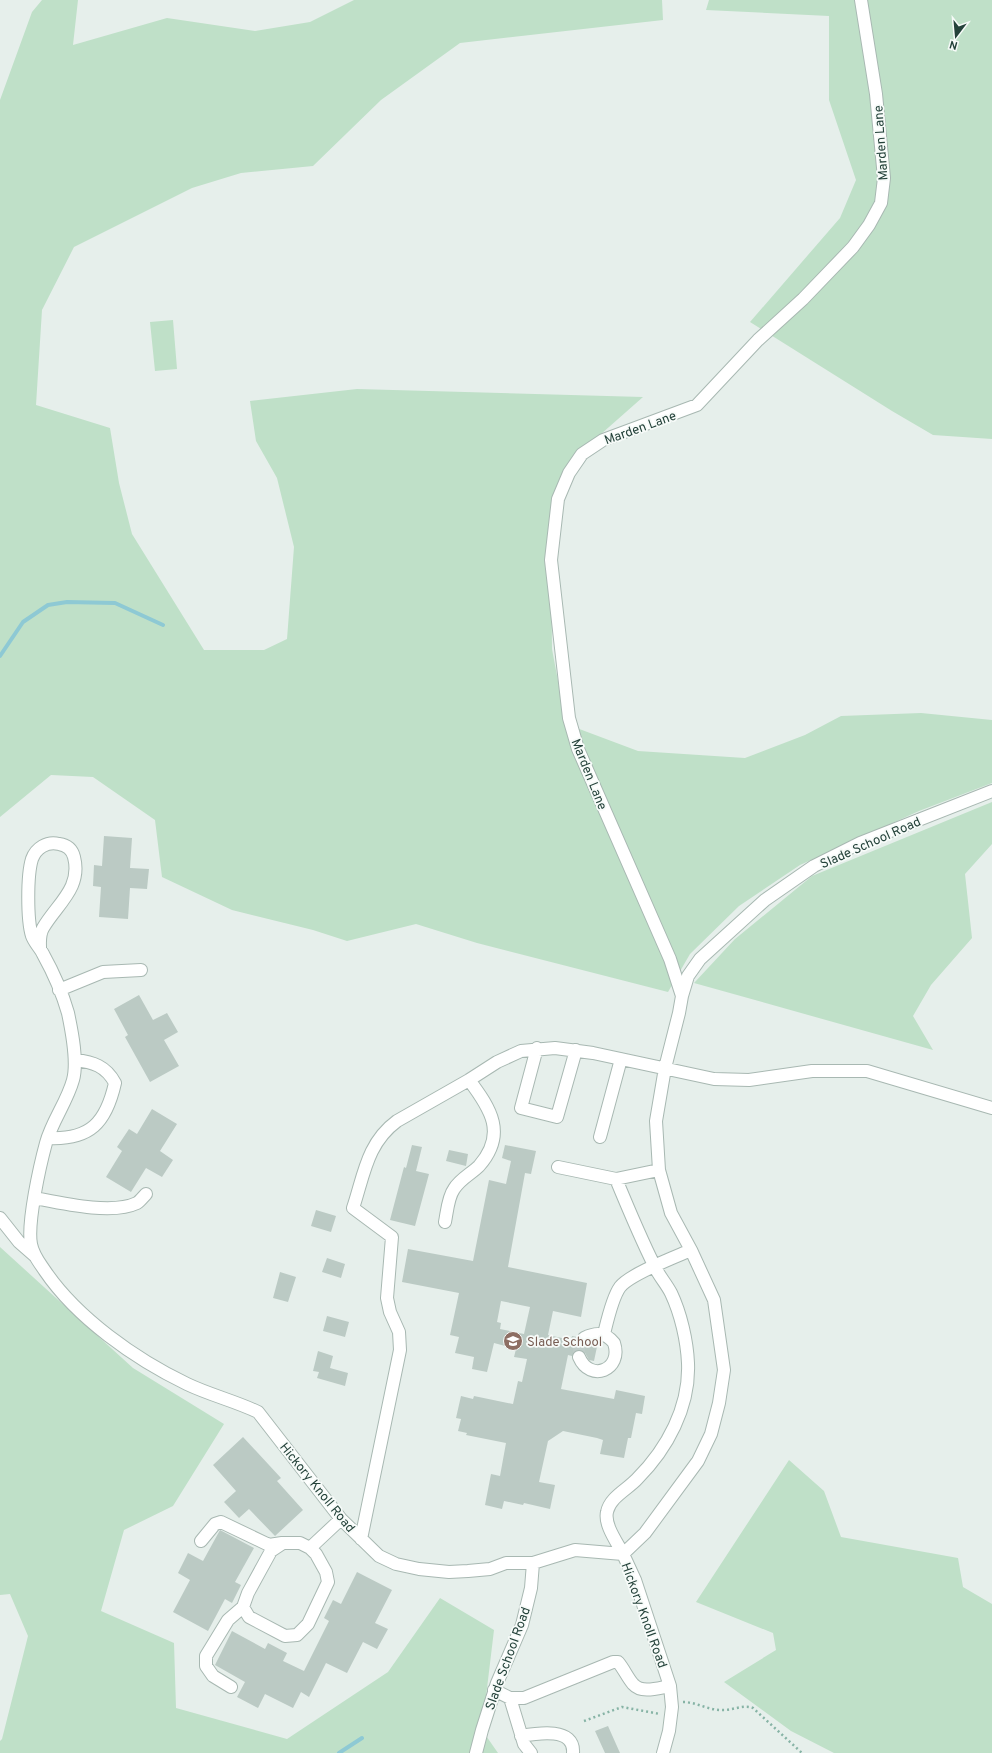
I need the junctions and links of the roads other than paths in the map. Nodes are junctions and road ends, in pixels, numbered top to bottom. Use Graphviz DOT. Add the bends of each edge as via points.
graph roads {
  1 [pos="861,0"];
  2 [pos="992,790"];
  3 [pos="40,948"];
  4 [pos="141,970"];
  5 [pos="60,990"];
  6 [pos="682,996"];
  7 [pos="537,1048"];
  8 [pos="576,1050"];
  9 [pos="621,1059"];
  10 [pos="75,1060"];
  11 [pos="665,1068"];
  12 [pos="469,1080"];
  13 [pos="992,1108"];
  14 [pos="600,1137"];
  15 [pos="48,1138"];
  16 [pos="558,1167"];
  17 [pos="658,1170"];
  18 [pos="616,1179"];
  19 [pos="146,1194"];
  20 [pos="35,1198"];
  21 [pos="0,1218"];
  22 [pos="445,1222"];
  23 [pos="691,1250"];
  24 [pos="35,1256"];
  25 [pos="654,1267"];
  26 [pos="604,1334"];
  27 [pos="584,1338"];
  28 [pos="580,1358"];
  29 [pos="341,1519"];
  30 [pos="362,1539"];
  31 [pos="201,1541"];
  32 [pos="283,1543"];
  33 [pos="310,1548"];
  34 [pos="622,1554"];
  35 [pos="534,1563"];
  36 [pos="243,1607"];
  37 [pos="670,1686"];
  38 [pos="231,1687"];
  39 [pos="494,1690"];
  40 [pos="510,1698"];
  41 [pos="521,1736"];
  42 [pos="476,1753"];
  43 [pos="531,1753"];
  44 [pos="573,1753"];
  45 [pos="663,1753"];
  1 -- 6 [label="street, Marden Lane" via="876,94 884,178 881,203 870,225 853,247 697,405 603,440 587,450 569,474 558,499 550,560 569,718 578,750 670,959"];
  2 -- 6 [label="street, Slade School Road" via="860,843 814,866 765,900 700,959 688,976"];
  3 -- 3 [label="street" via="39,937 43,928 66,898 74,879 76,864 72,852 58,843 49,843 41,847 31,860 29,917 32,938"];
  3 -- 5 [label="street"];
  4 -- 5 [label="street" via="103,972"];
  5 -- 10 [label="street" via="68,1013"];
  6 -- 11 [label="street, Slade School Road"];
  7 -- 8 [label="street"];
  7 -- 8 [label="street" via="521,1108 557,1116"];
  7 -- 12 [label="street" via="521,1051 497,1062"];
  8 -- 9 [label="street"];
  9 -- 11 [label="street"];
  9 -- 14 [label="street"];
  10 -- 15 [label="street" via="72,1083"];
  10 -- 15 [label="street" via="96,1064 110,1075 115,1083 109,1107 98,1123 87,1131 74,1136"];
  11 -- 13 [label="street" via="714,1079 749,1080 812,1071 867,1071"];
  11 -- 17 [label="street, Slade School Road" via="656,1121"];
  12 -- 22 [label="street" via="491,1112 493,1139 488,1155 452,1190"];
  12 -- 30 [label="street" via="397,1121 380,1136 370,1155 353,1208 392,1237 387,1298 400,1340"];
  15 -- 20 [label="street"];
  16 -- 18 [label="street"];
  17 -- 18 [label="street"];
  17 -- 23 [label="street, Slade School Road" via="672,1213"];
  18 -- 25 [label="street"];
  19 -- 20 [label="street" via="138,1202 120,1208 70,1205"];
  20 -- 24 [label="street" via="31,1238"];
  21 -- 24 [label="street" via="19,1242"];
  23 -- 25 [label="street"];
  23 -- 34 [label="street, Slade School Road" via="714,1300 724,1370 719,1403 711,1434 698,1461 646,1533"];
  24 -- 29 [label="street, Hickory Knoll Road" via="52,1281 80,1313 151,1365 189,1385 258,1412"];
  25 -- 26 [label="street" via="620,1287"];
  25 -- 34 [label="street" via="671,1294 679,1316 688,1364 686,1390 678,1418 665,1446 636,1481 613,1500 607,1511 607,1521"];
  26 -- 27 [label="street" via="591,1334"];
  26 -- 28 [label="street" via="614,1343 616,1349 616,1356 610,1367 593,1371 582,1364"];
  29 -- 30 [label="street, Hickory Knoll Road"];
  29 -- 33 [label="street"];
  30 -- 35 [label="street, Hickory Knoll Road" via="379,1556 396,1564 419,1569 468,1572 490,1569 506,1563"];
  31 -- 32 [label="street" via="215,1524 221,1522 269,1545"];
  32 -- 33 [label="street" via="300,1543"];
  32 -- 36 [label="street" via="270,1551"];
  33 -- 36 [label="street" via="326,1572 328,1582 308,1624 297,1635 286,1636 263,1625 249,1617"];
  34 -- 35 [label="street, Hickory Knoll Road" via="575,1550"];
  34 -- 37 [label="street, Hickory Knoll Road" via="635,1580"];
  35 -- 39 [label="street, Slade School Road" via="522,1625"];
  36 -- 38 [label="street" via="228,1620 206,1656 206,1666 213,1676"];
  37 -- 40 [label="street" via="650,1690 640,1688 633,1684 618,1662 613,1662 524,1698"];
  37 -- 45 [label="street, Hickory Knoll Road" via="672,1709"];
  39 -- 40 [label="street"];
  39 -- 42 [label="street, Slade School Road"];
  40 -- 41 [label="street"];
  41 -- 43 [label="street"];
  41 -- 44 [label="street" via="549,1733 562,1735 570,1740"];
}
